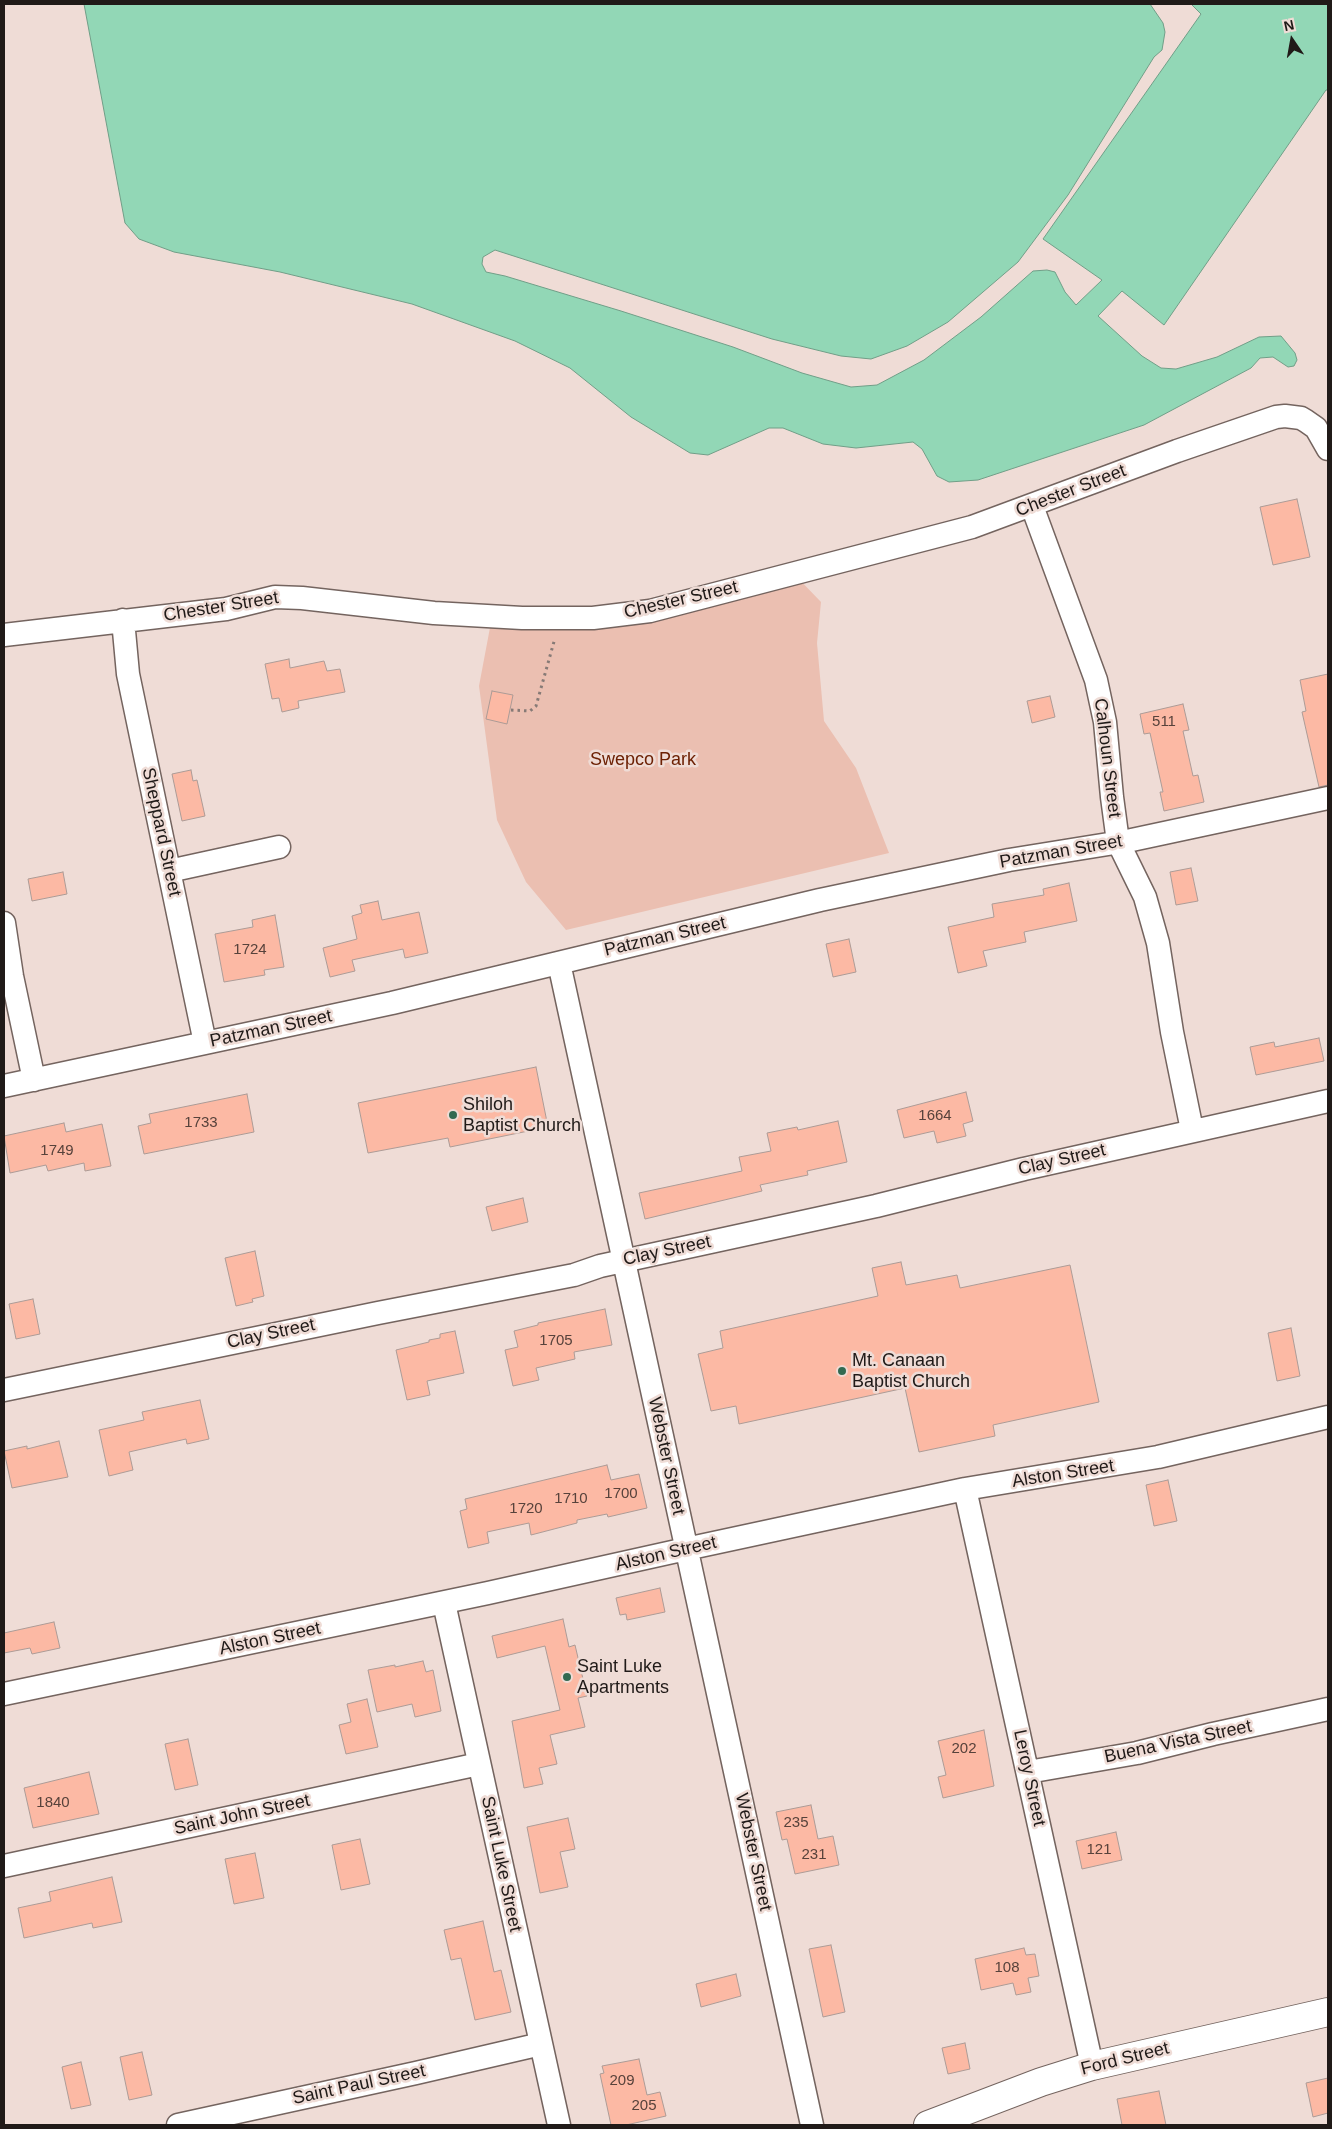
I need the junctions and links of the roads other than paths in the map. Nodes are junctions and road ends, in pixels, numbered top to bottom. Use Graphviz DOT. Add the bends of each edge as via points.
graph roads {
  1 [pos="1328,449"];
  2 [pos="1032,506"];
  3 [pos="123,620"];
  4 [pos="4,635"];
  5 [pos="1328,798"];
  6 [pos="1118,842"];
  7 [pos="279,847"];
  8 [pos="168,871"];
  9 [pos="4,923"];
  10 [pos="559,963"];
  11 [pos="204,1043"];
  12 [pos="34,1080"];
  13 [pos="4,1086"];
  14 [pos="1328,1101"];
  15 [pos="1192,1130"];
  16 [pos="624,1261"];
  17 [pos="4,1390"];
  18 [pos="1328,1417"];
  19 [pos="965,1489"];
  20 [pos="686,1549"];
  21 [pos="444,1602"];
  22 [pos="4,1694"];
  23 [pos="1328,1709"];
  24 [pos="480,1764"];
  25 [pos="1028,1772"];
  26 [pos="4,1866"];
  27 [pos="1328,2012"];
  28 [pos="541,2044"];
  29 [pos="1092,2066"];
  30 [pos="178,2125"];
  31 [pos="559,2125"];
  32 [pos="812,2125"];
  33 [pos="928,2125"];
  1 -- 2 [label="street, Chester Street" via="1316,428 1301,418 1284,416 1258,422"];
  2 -- 3 [label="street, Chester Street" via="972,527 658,609 593,618 434,613 275,596 226,609"];
  2 -- 6 [label="street, Calhoun Street" via="1096,680 1105,722"];
  3 -- 4 [label="street, Chester Street"];
  3 -- 8 [label="street, Sheppard Street" via="128,674"];
  5 -- 6 [label="street, Patzman Street"];
  6 -- 10 [label="street, Patzman Street" via="1048,853 812,902"];
  6 -- 15 [label="street, Calhoun Street" via="1145,897 1158,943"];
  7 -- 8 [label="street"];
  8 -- 11 [label="street, Sheppard Street"];
  9 -- 12 [label="street"];
  10 -- 11 [label="street, Patzman Street"];
  10 -- 16 [label="street, Webster Street"];
  11 -- 12 [label="street, Patzman Street"];
  12 -- 13 [label="street, Patzman Street"];
  14 -- 15 [label="street, Clay Street"];
  15 -- 16 [label="street, Clay Street" via="876,1206"];
  16 -- 17 [label="street, Clay Street" via="570,1275"];
  16 -- 20 [label="street, Webster Street"];
  18 -- 19 [label="street, Alston Street" via="1158,1458"];
  19 -- 20 [label="street, Alston Street"];
  19 -- 25 [label="street, Leroy Street"];
  20 -- 21 [label="street, Alston Street"];
  20 -- 32 [label="street, Webster Street"];
  21 -- 22 [label="street, Alston Street"];
  21 -- 24 [label="street, Saint Luke Street"];
  23 -- 25 [label="street, Buena Vista Street" via="1137,1753"];
  24 -- 26 [label="street, Saint John Street"];
  24 -- 28 [label="street, Saint Luke Street"];
  25 -- 29 [label="street, Leroy Street"];
  27 -- 29 [label="main road, Ford Street"];
  28 -- 30 [label="street, Saint Paul Street"];
  28 -- 31 [label="street, Saint Luke Street"];
  29 -- 33 [label="main road, Ford Street"];
}
